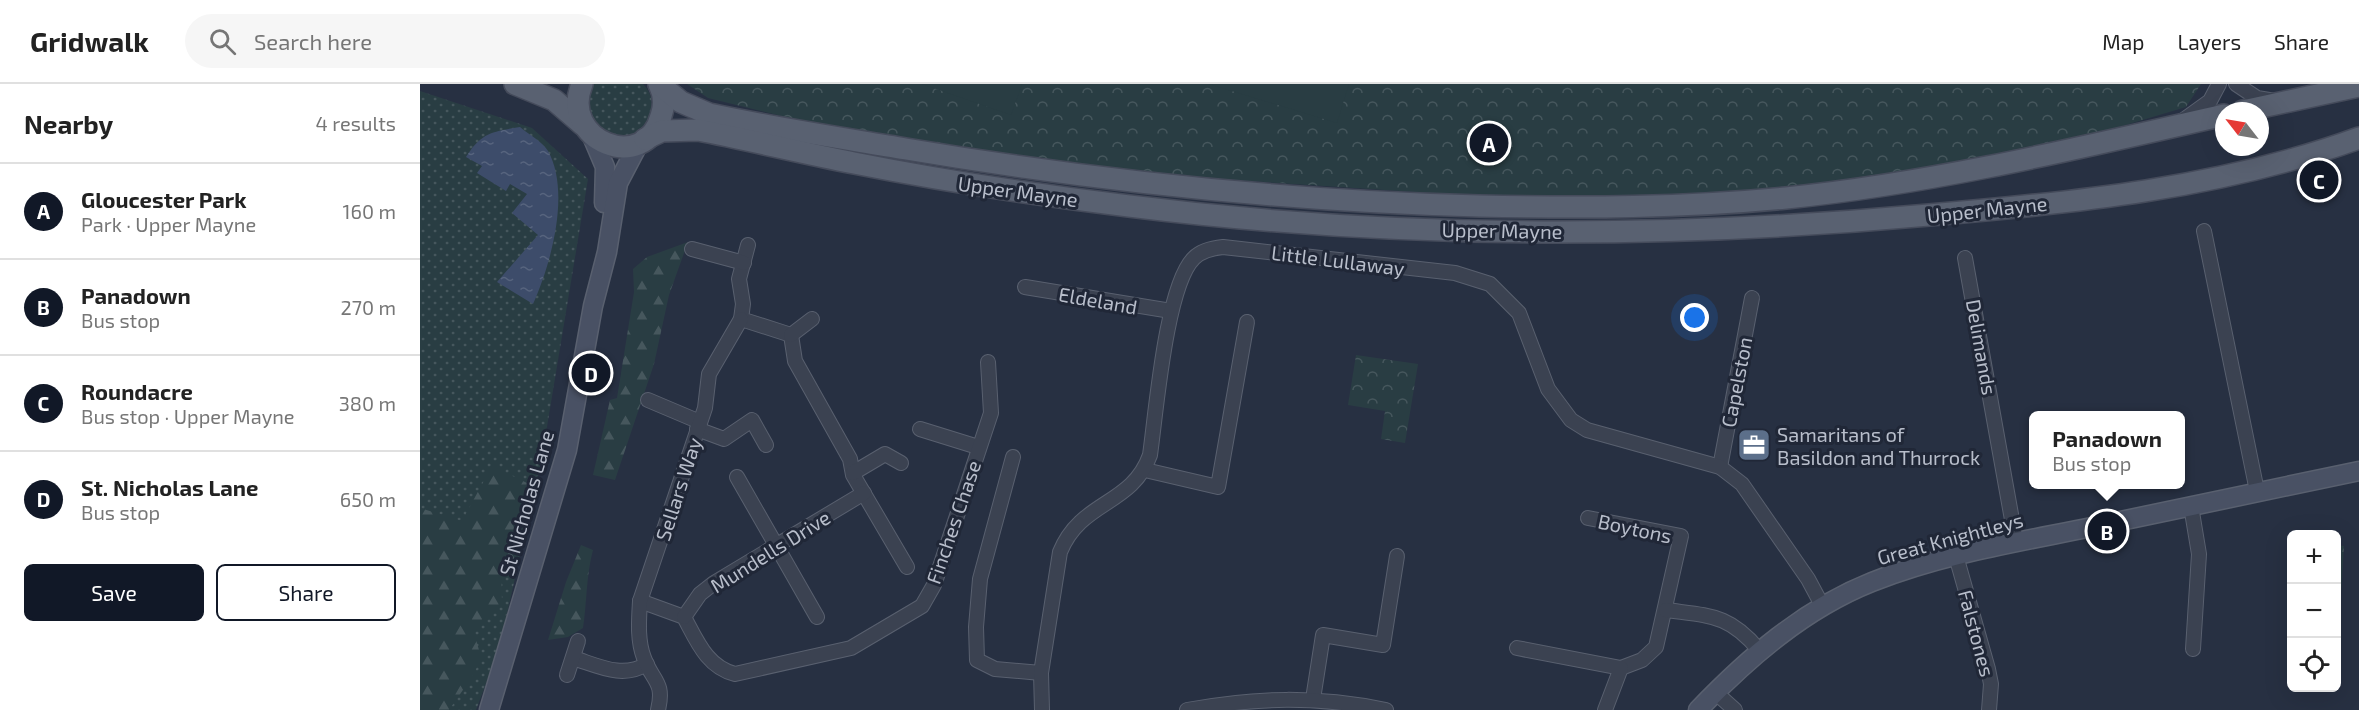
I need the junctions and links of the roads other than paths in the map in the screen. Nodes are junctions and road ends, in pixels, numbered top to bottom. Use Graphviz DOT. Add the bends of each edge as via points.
graph roads {
  1 [pos="515,84"];
  2 [pos="582,84"];
  3 [pos="659,84"];
  4 [pos="679,84"];
  5 [pos="2219,84"];
  6 [pos="2236,84"];
  7 [pos="2359,86"];
  8 [pos="2288,101"];
  9 [pos="2269,105"];
  10 [pos="2215,117"];
  11 [pos="796,130"];
  12 [pos="2149,132"];
  13 [pos="590,133"];
  14 [pos="2359,138"];
  15 [pos="642,141"];
  16 [pos="2204,231"];
  17 [pos="748,245"];
  18 [pos="692,249"];
  19 [pos="1965,258"];
  20 [pos="744,263"];
  21 [pos="1025,287"];
  22 [pos="1752,298"];
  23 [pos="592,306"];
  24 [pos="1171,311"];
  25 [pos="741,319"];
  26 [pos="812,319"];
  27 [pos="1247,322"];
  28 [pos="791,335"];
  29 [pos="988,362"];
  30 [pos="648,400"];
  31 [pos="699,426"];
  32 [pos="920,429"];
  33 [pos="766,445"];
  34 [pos="978,447"];
  35 [pos="1013,457"];
  36 [pos="901,463"];
  37 [pos="1720,466"];
  38 [pos="1145,470"];
  39 [pos="2359,471"];
  40 [pos="852,473"];
  41 [pos="736,477"];
  42 [pos="2257,491"];
  43 [pos="864,493"];
  44 [pos="2191,506"];
  45 [pos="1588,518"];
  46 [pos="2016,542"];
  47 [pos="777,546"];
  48 [pos="1397,556"];
  49 [pos="1956,556"];
  50 [pos="907,567"];
  51 [pos="640,601"];
  52 [pos="1824,607"];
  53 [pos="1666,610"];
  54 [pos="684,617"];
  55 [pos="817,617"];
  56 [pos="578,641"];
  57 [pos="1517,648"];
  58 [pos="2193,649"];
  59 [pos="1760,650"];
  60 [pos="573,658"];
  61 [pos="647,664"];
  62 [pos="1621,668"];
  63 [pos="1041,673"];
  64 [pos="567,675"];
  65 [pos="1715,692"];
  66 [pos="1313,699"];
  67 [pos="1235,706"];
  68 [pos="489,710"];
  69 [pos="658,710"];
  70 [pos="1042,710"];
  71 [pos="1187,710"];
  72 [pos="1386,710"];
  73 [pos="1605,710"];
  74 [pos="1698,710"];
  75 [pos="1735,710"];
  76 [pos="1989,710"];
  1 -- 13 [label="main road" via="554,100"];
  2 -- 13 [label="main road" via="579,110"];
  3 -- 11 [label="main road, Upper Mayne" via="695,110"];
  3 -- 15 [label="main road" via="662,113 656,128"];
  4 -- 11 [label="main road" via="706,102 762,116"];
  5 -- 12 [label="street" via="2201,109"];
  6 -- 8 [label="street" via="2257,98"];
  7 -- 8 [label="main road"];
  8 -- 9 [label="main road"];
  10 -- 12 [label="main road, Upper Mayne"];
  11 -- 12 [label="main road, Upper Mayne" via="1002,165 1251,194 1403,204 1619,208 1787,198 1861,188 2017,162"];
  13 -- 15 [label="main road, Upper Mayne" via="618,147"];
  13 -- 23 [label="main road, St Nicholas Lane" via="603,158 606,178"];
  14 -- 15 [label="main road, Upper Mayne" via="2228,176 2046,203 1826,223 1583,232 1392,227 1186,213 925,177 698,130 663,131"];
  15 -- 23 [label="main road, St Nicholas Lane" via="618,183 607,252"];
  16 -- 42 [label="street"];
  17 -- 20 [label="street"];
  18 -- 20 [label="street"];
  19 -- 46 [label="street, Delimands"];
  20 -- 25 [label="street" via="739,279"];
  21 -- 24 [label="street, Eldeland"];
  22 -- 37 [label="street, Capelston"];
  23 -- 68 [label="main road, St Nicholas Lane" via="567,450"];
  24 -- 37 [label="street, Little Lullaway" via="1179,281 1194,258 1208,249 1223,247 1455,273 1490,284 1519,313 1548,390 1571,420 1587,430"];
  24 -- 38 [label="street, Little Lullaway"];
  25 -- 28 [label="street"];
  25 -- 31 [label="street, Sellars Way" via="709,374"];
  26 -- 28 [label="street"];
  27 -- 38 [label="street" via="1218,487"];
  28 -- 40 [label="street" via="795,361 850,459"];
  29 -- 34 [label="street, Finches Chase" via="991,413"];
  30 -- 31 [label="street"];
  31 -- 33 [label="street" via="724,438 752,420"];
  31 -- 51 [label="street, Sellars Way"];
  32 -- 34 [label="street"];
  34 -- 54 [label="street, Finches Chase" via="934,585 922,606 878,634 851,648 735,674 708,659"];
  35 -- 63 [label="street" via="980,579 977,660 995,669"];
  36 -- 40 [label="street" via="885,454"];
  37 -- 52 [label="street, Little Lullaway" via="1742,484"];
  38 -- 63 [label="street" via="1067,535 1060,552"];
  39 -- 42 [label="main road, Great Knightleys"];
  40 -- 43 [label="street"];
  41 -- 47 [label="street"];
  42 -- 44 [label="main road, Great Knightleys"];
  43 -- 47 [label="street, Mundells Drive"];
  43 -- 50 [label="street"];
  44 -- 46 [label="main road, Great Knightleys"];
  44 -- 58 [label="street" via="2199,554"];
  45 -- 53 [label="street, Boytons" via="1681,536"];
  46 -- 49 [label="main road, Great Knightleys"];
  47 -- 54 [label="street, Mundells Drive" via="700,594"];
  47 -- 55 [label="street"];
  48 -- 66 [label="street" via="1383,645 1323,635"];
  49 -- 52 [label="main road, Great Knightleys" via="1871,582"];
  49 -- 76 [label="street, Falstones" via="1988,669"];
  51 -- 54 [label="street"];
  51 -- 61 [label="street, Sellars Way" via="640,642"];
  52 -- 59 [label="main road, Great Knightleys"];
  53 -- 59 [label="street" via="1729,621"];
  53 -- 62 [label="street, Boytons" via="1656,647 1642,660"];
  56 -- 60 [label="street"];
  57 -- 62 [label="street"];
  59 -- 65 [label="main road, Great Knightleys"];
  60 -- 61 [label="street" via="621,673 636,671"];
  60 -- 64 [label="street"];
  61 -- 69 [label="street, Sellars Way" via="661,688"];
  62 -- 73 [label="street"];
  63 -- 70 [label="street"];
  65 -- 74 [label="main road, Great Knightleys"];
  65 -- 75 [label="street"];
  66 -- 67 [label="street" via="1268,698"];
  66 -- 72 [label="street"];
  67 -- 71 [label="street"];
}
